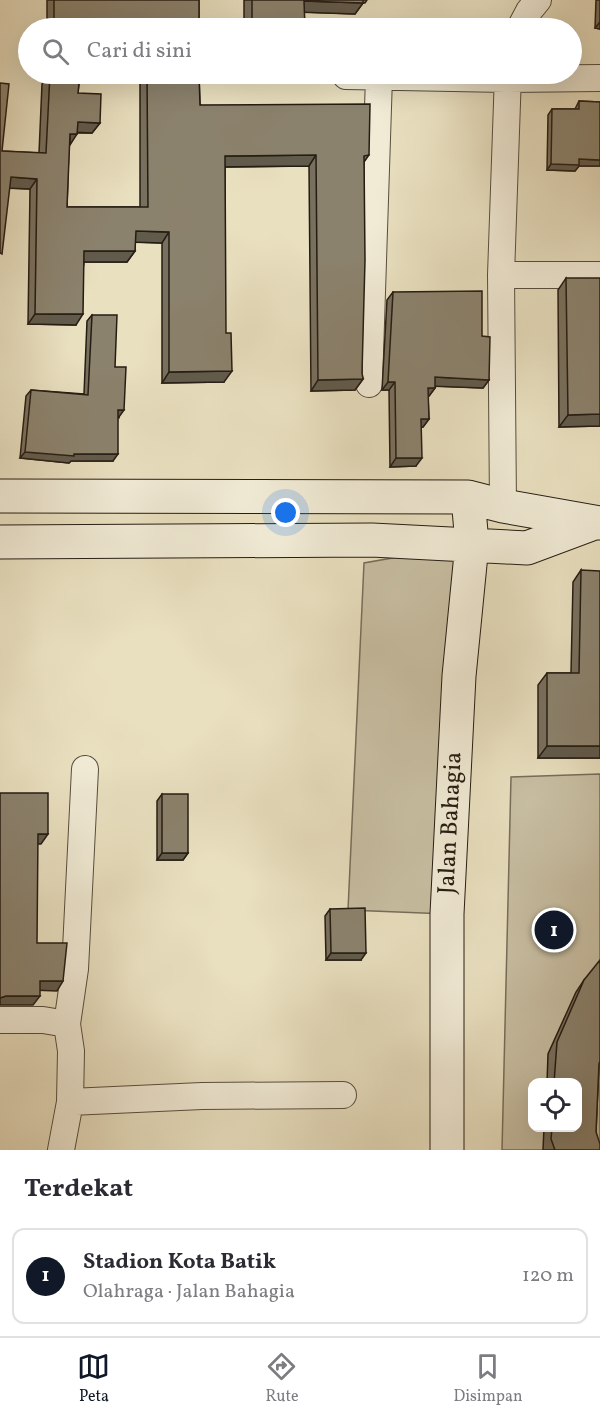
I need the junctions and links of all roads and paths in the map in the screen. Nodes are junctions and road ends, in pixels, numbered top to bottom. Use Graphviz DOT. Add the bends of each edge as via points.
graph roads {
  1 [pos="538,0"];
  2 [pos="525,18"];
  3 [pos="582,78"];
  4 [pos="600,78"];
  5 [pos="379,84"];
  6 [pos="507,84"];
  7 [pos="501,275"];
  8 [pos="600,275"];
  9 [pos="369,384"];
  10 [pos="0,496"];
  11 [pos="468,497"];
  12 [pos="503,506"];
  13 [pos="597,523"];
  14 [pos="0,542"];
  15 [pos="472,544"];
  16 [pos="85,769"];
  17 [pos="0,1020"];
  18 [pos="66,1024"];
  19 [pos="343,1095"];
  20 [pos="70,1102"];
  21 [pos="61,1150"];
  22 [pos="447,1150"];
  1 -- 2 [label="street"];
  3 -- 4 [label="street"];
  5 -- 9 [label="street"];
  6 -- 7 [label="street"];
  7 -- 8 [label="street"];
  7 -- 12 [label="street"];
  10 -- 11 [label="street"];
  11 -- 12 [label="street"];
  11 -- 15 [label="street, Jalan Bahagia"];
  12 -- 13 [label="street"];
  13 -- 15 [label="street" via="527,548"];
  14 -- 15 [label="street" via="372,540"];
  15 -- 22 [label="street, Jalan Bahagia" via="459,675 447,914"];
  16 -- 18 [label="street" via="75,969"];
  17 -- 18 [label="street"];
  18 -- 20 [label="street" via="71,1051"];
  19 -- 20 [label="street"];
  20 -- 21 [label="street"];
}
